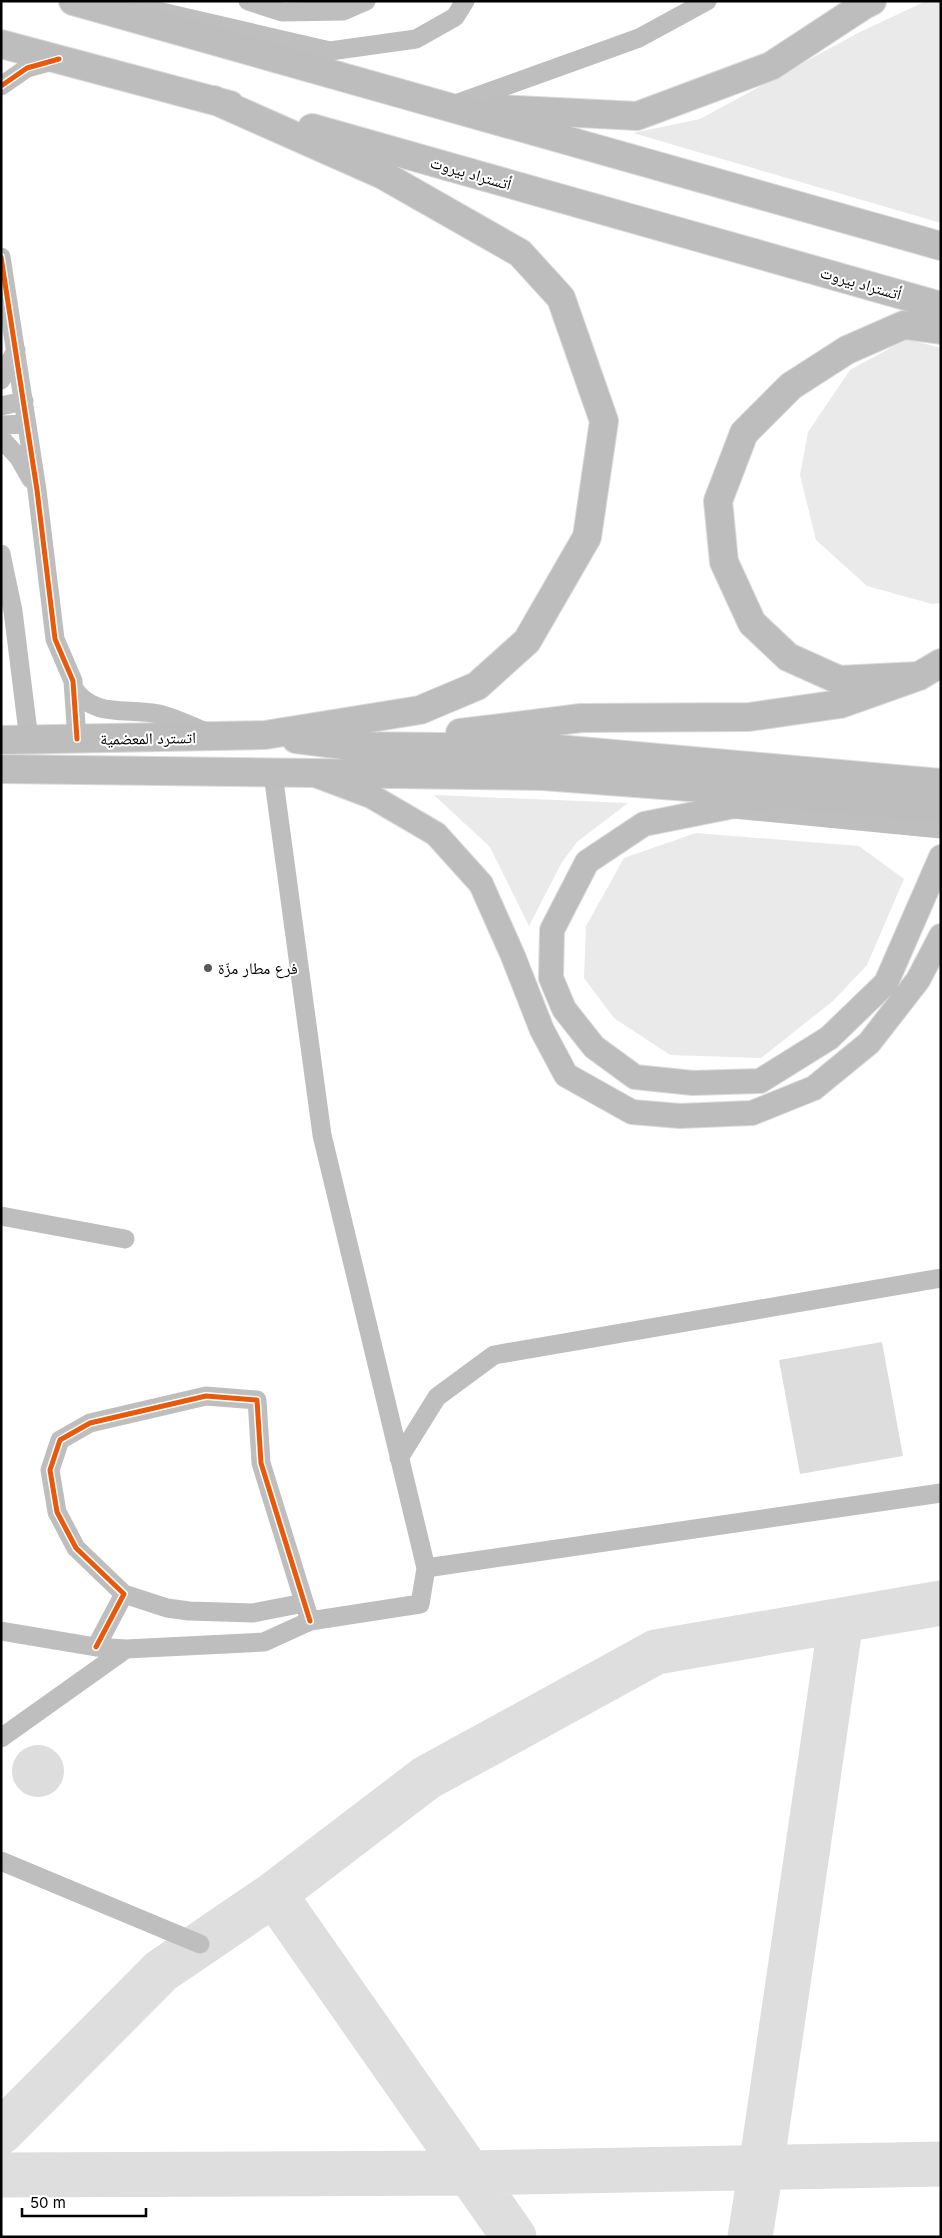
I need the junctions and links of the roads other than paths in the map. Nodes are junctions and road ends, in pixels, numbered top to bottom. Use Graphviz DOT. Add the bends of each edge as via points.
graph roads {
  1 [pos="73,1"];
  2 [pos="136,1"];
  3 [pos="248,1"];
  4 [pos="366,1"];
  5 [pos="465,1"];
  6 [pos="707,1"];
  7 [pos="872,1"];
  8 [pos="1,44"];
  9 [pos="59,59"];
  10 [pos="1,86"];
  11 [pos="214,100"];
  12 [pos="450,106"];
  13 [pos="941,246"];
  14 [pos="1,257"];
  15 [pos="941,306"];
  16 [pos="941,330"];
  17 [pos="16,350"];
  18 [pos="1,380"];
  19 [pos="24,401"];
  20 [pos="1,406"];
  21 [pos="27,424"];
  22 [pos="1,426"];
  23 [pos="1,438"];
  24 [pos="37,490"];
  25 [pos="1,554"];
  26 [pos="13,611"];
  27 [pos="1,637"];
  28 [pos="930,670"];
  29 [pos="74,689"];
  30 [pos="264,735"];
  31 [pos="217,736"];
  32 [pos="77,739"];
  33 [pos="1,740"];
  34 [pos="29,740"];
  35 [pos="351,746"];
  36 [pos="1,769"];
  37 [pos="273,774"];
  38 [pos="314,774"];
  39 [pos="941,783"];
  40 [pos="782,794"];
  41 [pos="724,808"];
  42 [pos="941,808"];
  43 [pos="941,830"];
  44 [pos="938,862"];
  45 [pos="941,936"];
  46 [pos="1,1216"];
  47 [pos="125,1240"];
  48 [pos="941,1278"];
  49 [pos="399,1458"];
  50 [pos="941,1493"];
  51 [pos="426,1568"];
  52 [pos="124,1594"];
  53 [pos="304,1603"];
  54 [pos="310,1621"];
  55 [pos="1,1631"];
  56 [pos="96,1647"];
  57 [pos="126,1649"];
  58 [pos="1,1738"];
  59 [pos="1,1861"];
  60 [pos="200,1944"];
  1 -- 12 [label="highway"];
  2 -- 5 [label="street" via="153,10 330,51 416,39 455,17"];
  3 -- 4 [label="street" via="282,12 343,11"];
  6 -- 12 [label="street" via="639,38"];
  7 -- 12 [label="highway" via="771,66 637,116"];
  8 -- 9 [label="highway, أتستراد بيروت"];
  9 -- 10 [label="street" via="27,68"];
  9 -- 11 [label="highway, أتستراد بيروت"];
  11 -- 15 [label="highway, أتستراد بيروت"];
  11 -- 30 [label="highway" via="383,175 520,253 561,298 604,421 587,537 527,641 477,686 420,710"];
  12 -- 13 [label="highway"];
  14 -- 17 [label="street"];
  16 -- 28 [label="highway" via="904,325 847,350 791,386 744,433 718,500 724,562 752,623 788,657 839,680"];
  17 -- 18 [label="street"];
  17 -- 19 [label="street"];
  19 -- 20 [label="street"];
  19 -- 21 [label="street"];
  21 -- 22 [label="street"];
  21 -- 24 [label="street"];
  23 -- 24 [label="street" via="26,468"];
  24 -- 29 [label="street" via="55,638"];
  25 -- 26 [label="street"];
  26 -- 27 [label="street"];
  26 -- 34 [label="street"];
  28 -- 35 [label="highway" via="840,704 749,717 581,718"];
  29 -- 31 [label="street" via="85,702 96,708 160,714"];
  29 -- 32 [label="street"];
  30 -- 31 [label="highway, اتسترد المعضمية"];
  30 -- 35 [label="highway"];
  31 -- 32 [label="highway, اتسترد المعضمية"];
  32 -- 34 [label="highway, اتسترد المعضمية"];
  33 -- 34 [label="highway, اتسترد المعضمية"];
  35 -- 39 [label="highway" via="546,748"];
  36 -- 37 [label="highway"];
  37 -- 38 [label="highway"];
  37 -- 49 [label="street" via="322,1135"];
  38 -- 40 [label="highway" via="543,776"];
  38 -- 45 [label="main road" via="371,796 436,834 481,884 542,1030 566,1075 632,1112 680,1116 752,1113 814,1088 869,1043 918,980"];
  40 -- 41 [label="main road"];
  40 -- 42 [label="highway"];
  41 -- 43 [label="street"];
  41 -- 44 [label="main road" via="644,824 587,862 552,930 550,978 564,1009 594,1047 635,1077 693,1083 760,1082 829,1038 886,983"];
  46 -- 47 [label="street"];
  48 -- 49 [label="street" via="494,1355 437,1397"];
  49 -- 51 [label="street"];
  50 -- 51 [label="street"];
  51 -- 54 [label="street" via="420,1604"];
  52 -- 53 [label="street" via="167,1608 189,1611 254,1613"];
  52 -- 53 [label="street" via="76,1548 57,1512 50,1470 60,1440 90,1424 206,1396 257,1400 261,1463"];
  52 -- 56 [label="street"];
  53 -- 54 [label="street"];
  54 -- 57 [label="street" via="264,1642"];
  55 -- 56 [label="street"];
  56 -- 57 [label="street"];
  57 -- 58 [label="street"];
  59 -- 60 [label="street"];
}
